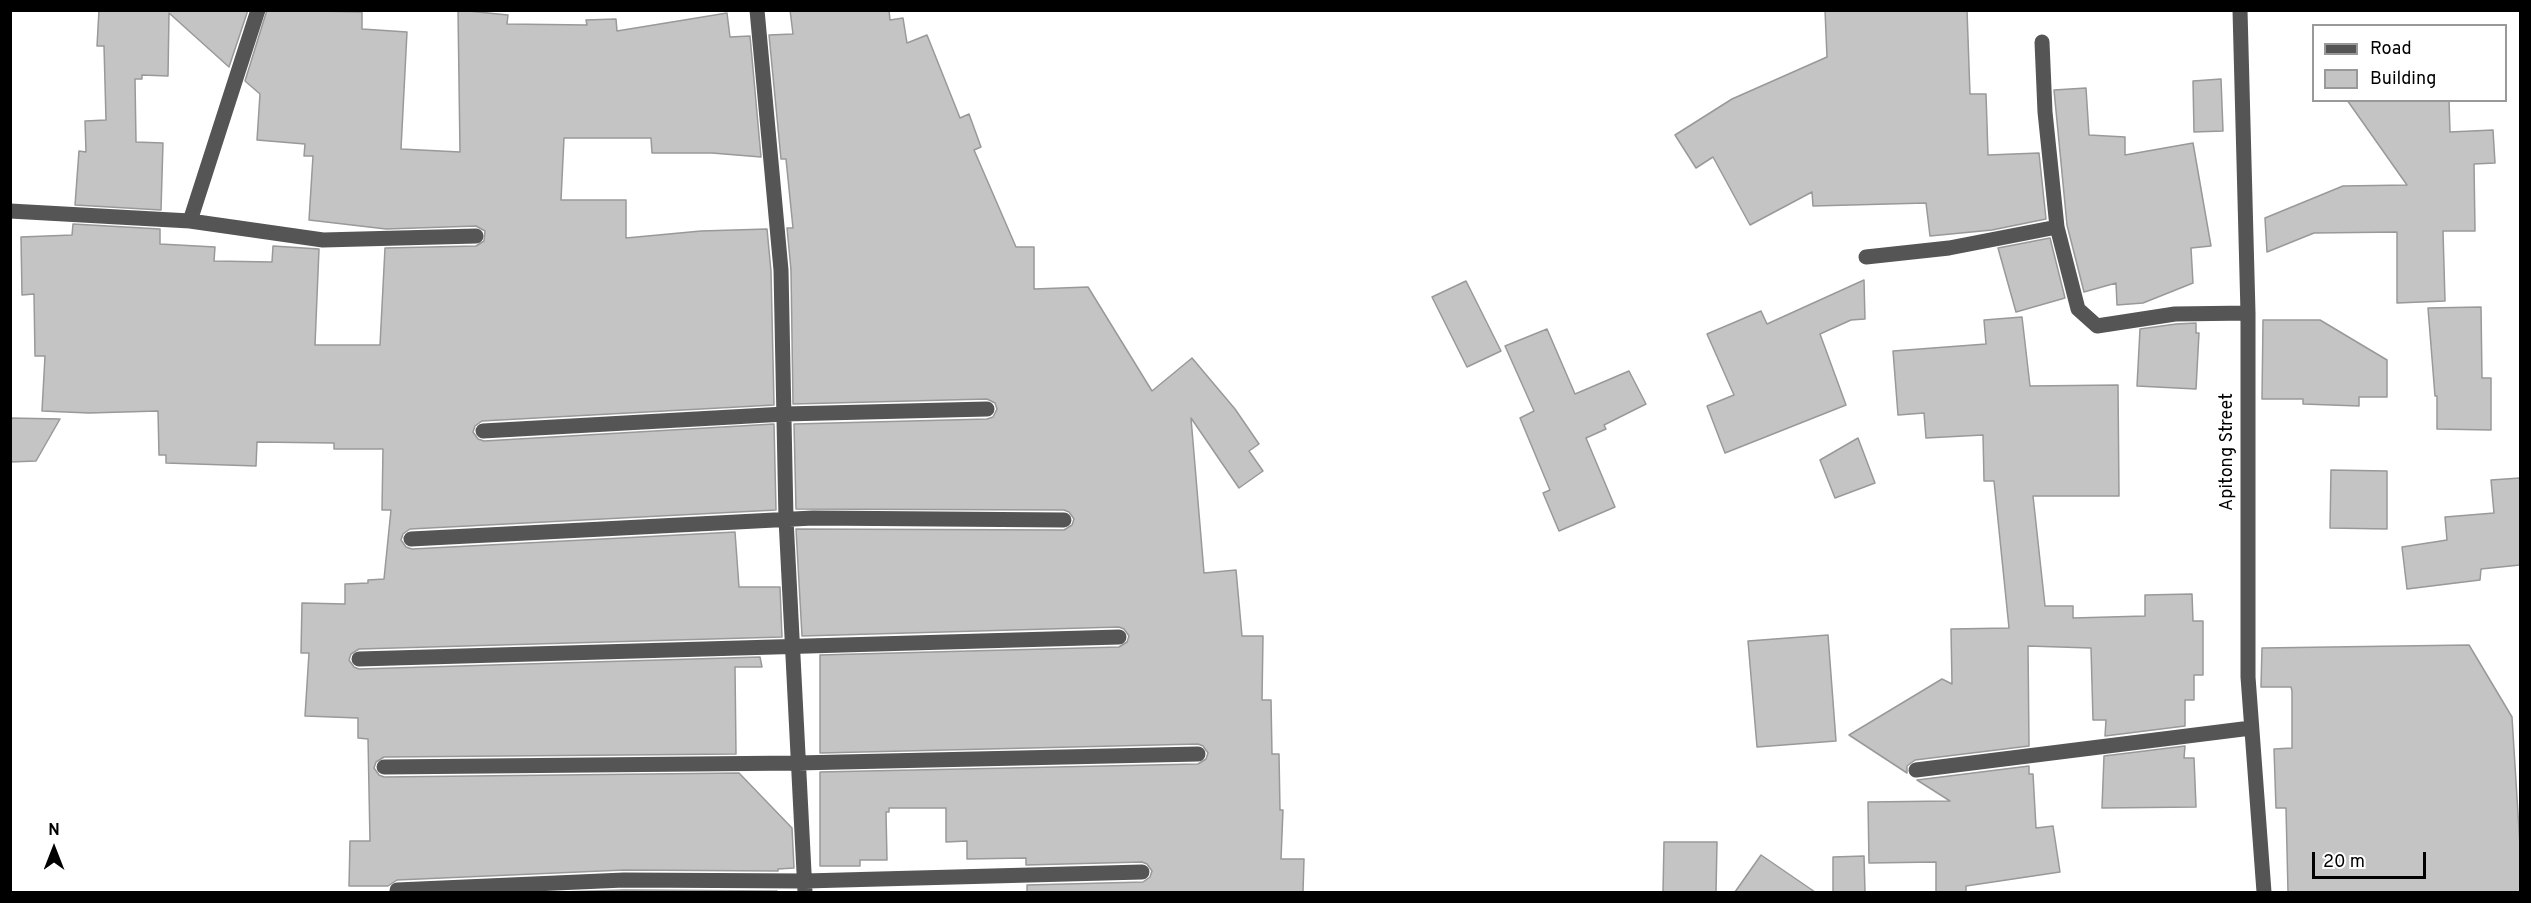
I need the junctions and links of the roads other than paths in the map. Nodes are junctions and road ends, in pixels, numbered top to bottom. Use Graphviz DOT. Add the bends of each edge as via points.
graph roads {
  1 [pos="258,10"];
  2 [pos="757,10"];
  3 [pos="2240,10"];
  4 [pos="2042,42"];
  5 [pos="10,211"];
  6 [pos="190,221"];
  7 [pos="2057,227"];
  8 [pos="476,236"];
  9 [pos="1866,256"];
  10 [pos="2248,313"];
  11 [pos="987,409"];
  12 [pos="785,414"];
  13 [pos="483,431"];
  14 [pos="786,519"];
  15 [pos="1064,520"];
  16 [pos="411,539"];
  17 [pos="1119,637"];
  18 [pos="792,646"];
  19 [pos="359,659"];
  20 [pos="2251,728"];
  21 [pos="1198,754"];
  22 [pos="797,763"];
  23 [pos="384,767"];
  24 [pos="1916,770"];
  25 [pos="1142,872"];
  26 [pos="805,886"];
  27 [pos="397,890"];
  28 [pos="2264,892"];
  1 -- 6 [label="street"];
  2 -- 12 [label="street" via="781,270"];
  3 -- 10 [label="street, Apitong Street"];
  4 -- 7 [label="street"];
  5 -- 6 [label="street"];
  6 -- 8 [label="street" via="322,240"];
  7 -- 9 [label="street" via="1949,248"];
  7 -- 10 [label="street" via="2078,309 2097,326 2175,314"];
  10 -- 20 [label="street, Apitong Street" via="2247,677"];
  11 -- 12 [label="street"];
  12 -- 13 [label="street"];
  12 -- 14 [label="street"];
  14 -- 15 [label="street"];
  14 -- 16 [label="street"];
  14 -- 18 [label="street"];
  17 -- 18 [label="street"];
  18 -- 19 [label="street"];
  18 -- 22 [label="street"];
  20 -- 24 [label="street"];
  20 -- 28 [label="street, Apitong Street"];
  21 -- 22 [label="street"];
  22 -- 23 [label="street"];
  22 -- 26 [label="street"];
  25 -- 26 [label="street"];
  26 -- 27 [label="street" via="624,880"];
}
